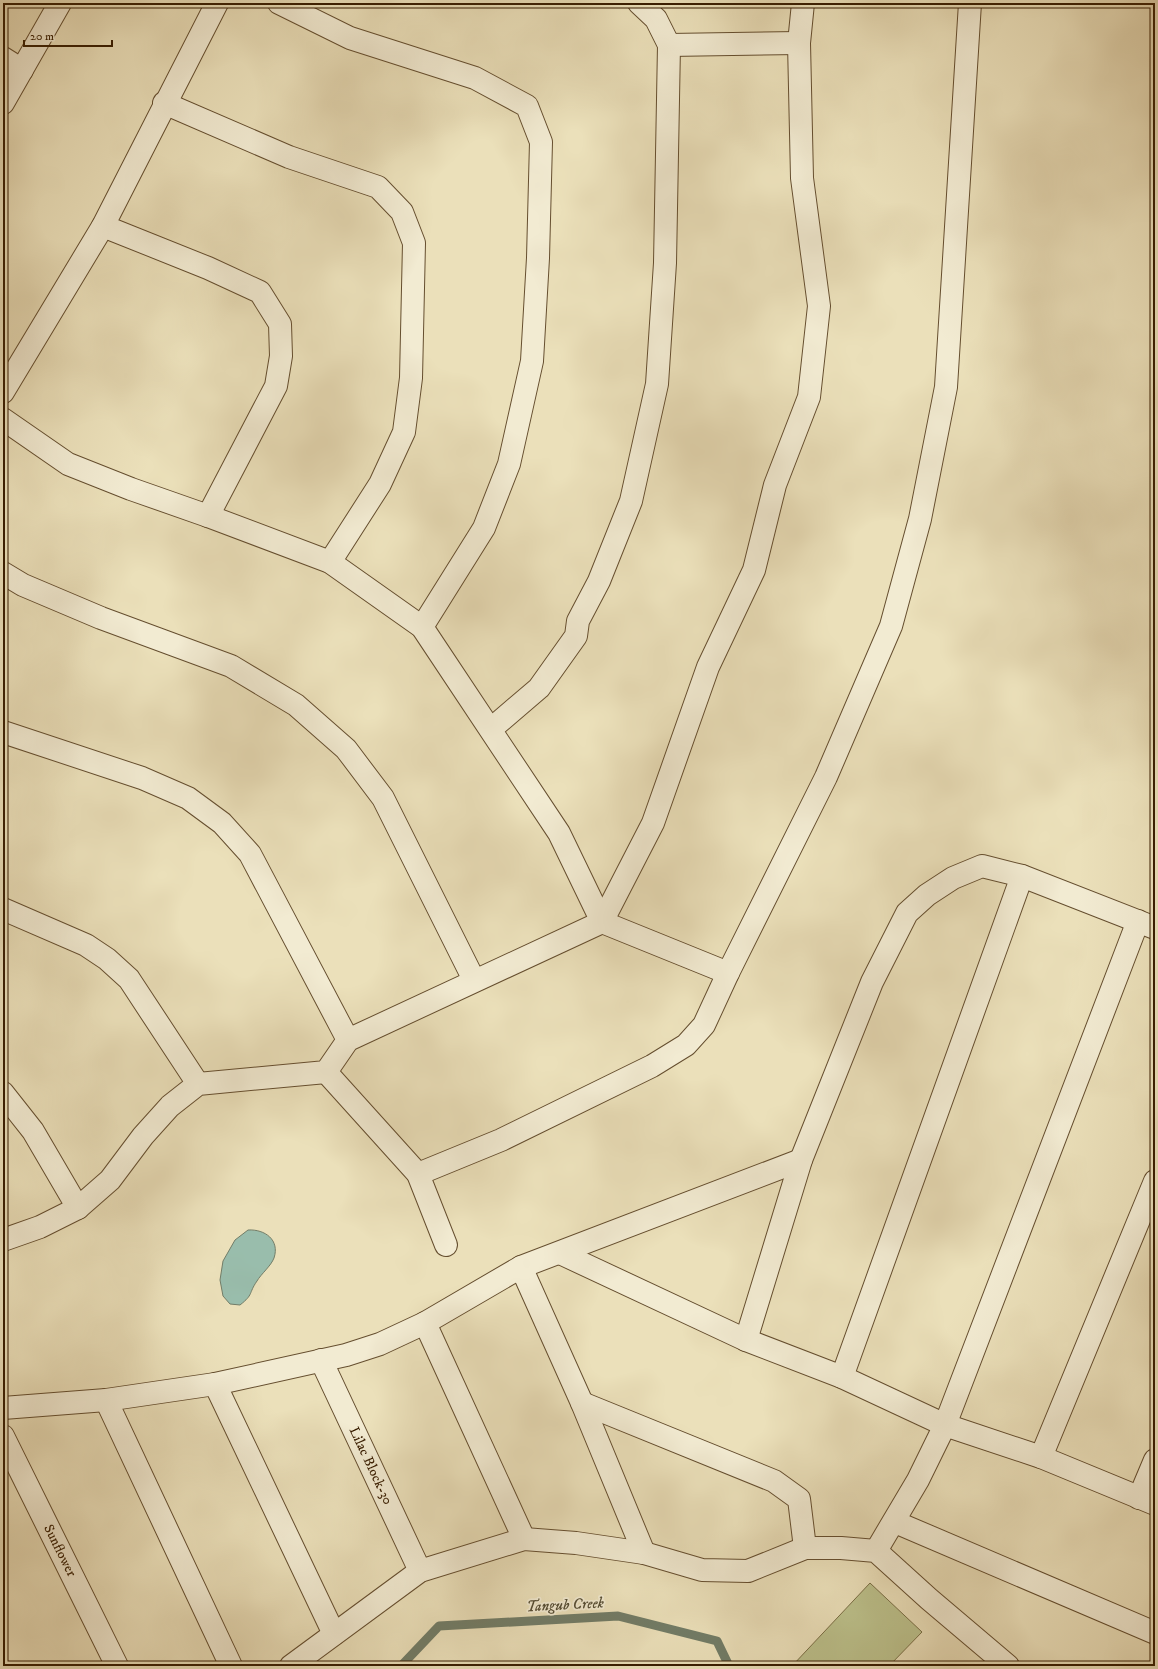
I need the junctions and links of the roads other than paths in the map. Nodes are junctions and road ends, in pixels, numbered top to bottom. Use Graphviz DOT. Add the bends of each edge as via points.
graph roads {
  1 [pos="60,3"];
  2 [pos="217,3"];
  3 [pos="279,3"];
  4 [pos="639,3"];
  5 [pos="803,3"];
  6 [pos="970,3"];
  7 [pos="799,43"];
  8 [pos="669,46"];
  9 [pos="3,58"];
  10 [pos="22,70"];
  11 [pos="3,103"];
  12 [pos="164,103"];
  13 [pos="103,226"];
  14 [pos="3,392"];
  15 [pos="3,419"];
  16 [pos="208,516"];
  17 [pos="330,562"];
  18 [pos="3,573"];
  19 [pos="422,627"];
  20 [pos="491,729"];
  21 [pos="3,732"];
  22 [pos="1022,876"];
  23 [pos="3,909"];
  24 [pos="602,922"];
  25 [pos="1147,924"];
  26 [pos="728,973"];
  27 [pos="474,980"];
  28 [pos="348,1040"];
  29 [pos="326,1072"];
  30 [pos="198,1084"];
  31 [pos="3,1094"];
  32 [pos="802,1160"];
  33 [pos="418,1174"];
  34 [pos="1155,1181"];
  35 [pos="78,1208"];
  36 [pos="3,1240"];
  37 [pos="446,1245"];
  38 [pos="560,1253"];
  39 [pos="521,1268"];
  40 [pos="425,1323"];
  41 [pos="746,1340"];
  42 [pos="321,1360"];
  43 [pos="842,1377"];
  44 [pos="215,1384"];
  45 [pos="106,1400"];
  46 [pos="582,1404"];
  47 [pos="3,1408"];
  48 [pos="945,1425"];
  49 [pos="3,1436"];
  50 [pos="1041,1457"];
  51 [pos="1155,1460"];
  52 [pos="1147,1501"];
  53 [pos="895,1522"];
  54 [pos="524,1539"];
  55 [pos="805,1548"];
  56 [pos="876,1551"];
  57 [pos="644,1554"];
  58 [pos="420,1571"];
  59 [pos="1155,1633"];
  60 [pos="334,1634"];
  61 [pos="117,1666"];
  62 [pos="231,1666"];
  63 [pos="291,1666"];
  64 [pos="1008,1666"];
  1 -- 10 [label="street"];
  2 -- 12 [label="street"];
  3 -- 19 [label="street" via="350,38 475,78 527,106 541,142 532,361 509,464 484,528"];
  4 -- 8 [label="street" via="656,19"];
  5 -- 7 [label="street"];
  6 -- 26 [label="street" via="946,387 920,519 888,633 826,777"];
  7 -- 8 [label="street"];
  7 -- 24 [label="street" via="802,178 819,306 810,397 775,485 754,570 708,667 653,823"];
  8 -- 20 [label="street" via="665,263 657,384 631,500 599,581 578,621 576,636 539,688"];
  9 -- 10 [label="street"];
  10 -- 11 [label="street"];
  12 -- 13 [label="street"];
  12 -- 17 [label="street" via="289,156 378,187 402,212 414,243 411,378 404,432 380,484"];
  13 -- 14 [label="street"];
  13 -- 16 [label="street" via="260,292 280,324 281,356 276,386"];
  15 -- 16 [label="street" via="68,464"];
  16 -- 17 [label="street"];
  17 -- 19 [label="street"];
  18 -- 27 [label="street" via="24,585 101,618 231,666 296,706 346,749 383,798"];
  19 -- 20 [label="street"];
  20 -- 24 [label="street" via="559,833"];
  21 -- 28 [label="street" via="142,778 188,798 222,823 250,854"];
  22 -- 25 [label="street"];
  22 -- 32 [label="street" via="982,866 953,878 927,895 907,913 872,982"];
  22 -- 43 [label="street"];
  23 -- 30 [label="street" via="86,945 107,959 129,980"];
  24 -- 26 [label="street"];
  24 -- 27 [label="street"];
  25 -- 48 [label="street"];
  26 -- 33 [label="street" via="704,1025 686,1045 652,1066 501,1140"];
  27 -- 28 [label="street"];
  28 -- 29 [label="street"];
  29 -- 30 [label="street"];
  29 -- 33 [label="street"];
  30 -- 35 [label="street" via="170,1106 143,1136 110,1180"];
  31 -- 35 [label="street" via="33,1131"];
  32 -- 38 [label="street"];
  32 -- 41 [label="street"];
  33 -- 37 [label="street"];
  34 -- 50 [label="street"];
  35 -- 36 [label="street" via="40,1227"];
  38 -- 39 [label="street"];
  38 -- 41 [label="street"];
  39 -- 40 [label="street"];
  39 -- 46 [label="street"];
  40 -- 42 [label="street" via="380,1344"];
  40 -- 54 [label="street"];
  41 -- 43 [label="street"];
  42 -- 44 [label="street"];
  42 -- 58 [label="street, Lilac Block-30"];
  43 -- 48 [label="street"];
  44 -- 45 [label="street"];
  44 -- 60 [label="street"];
  45 -- 47 [label="street"];
  45 -- 62 [label="street"];
  46 -- 55 [label="street" via="774,1481 799,1499"];
  46 -- 57 [label="street"];
  48 -- 50 [label="street"];
  48 -- 53 [label="street"];
  49 -- 61 [label="street, Sunflower"];
  50 -- 52 [label="street"];
  51 -- 52 [label="street"];
  53 -- 56 [label="street"];
  53 -- 59 [label="street"];
  54 -- 57 [label="street" via="576,1543"];
  54 -- 58 [label="street"];
  55 -- 56 [label="street"];
  55 -- 57 [label="street" via="748,1571 702,1570"];
  56 -- 64 [label="street"];
  58 -- 60 [label="street"];
  60 -- 63 [label="street"];
}
